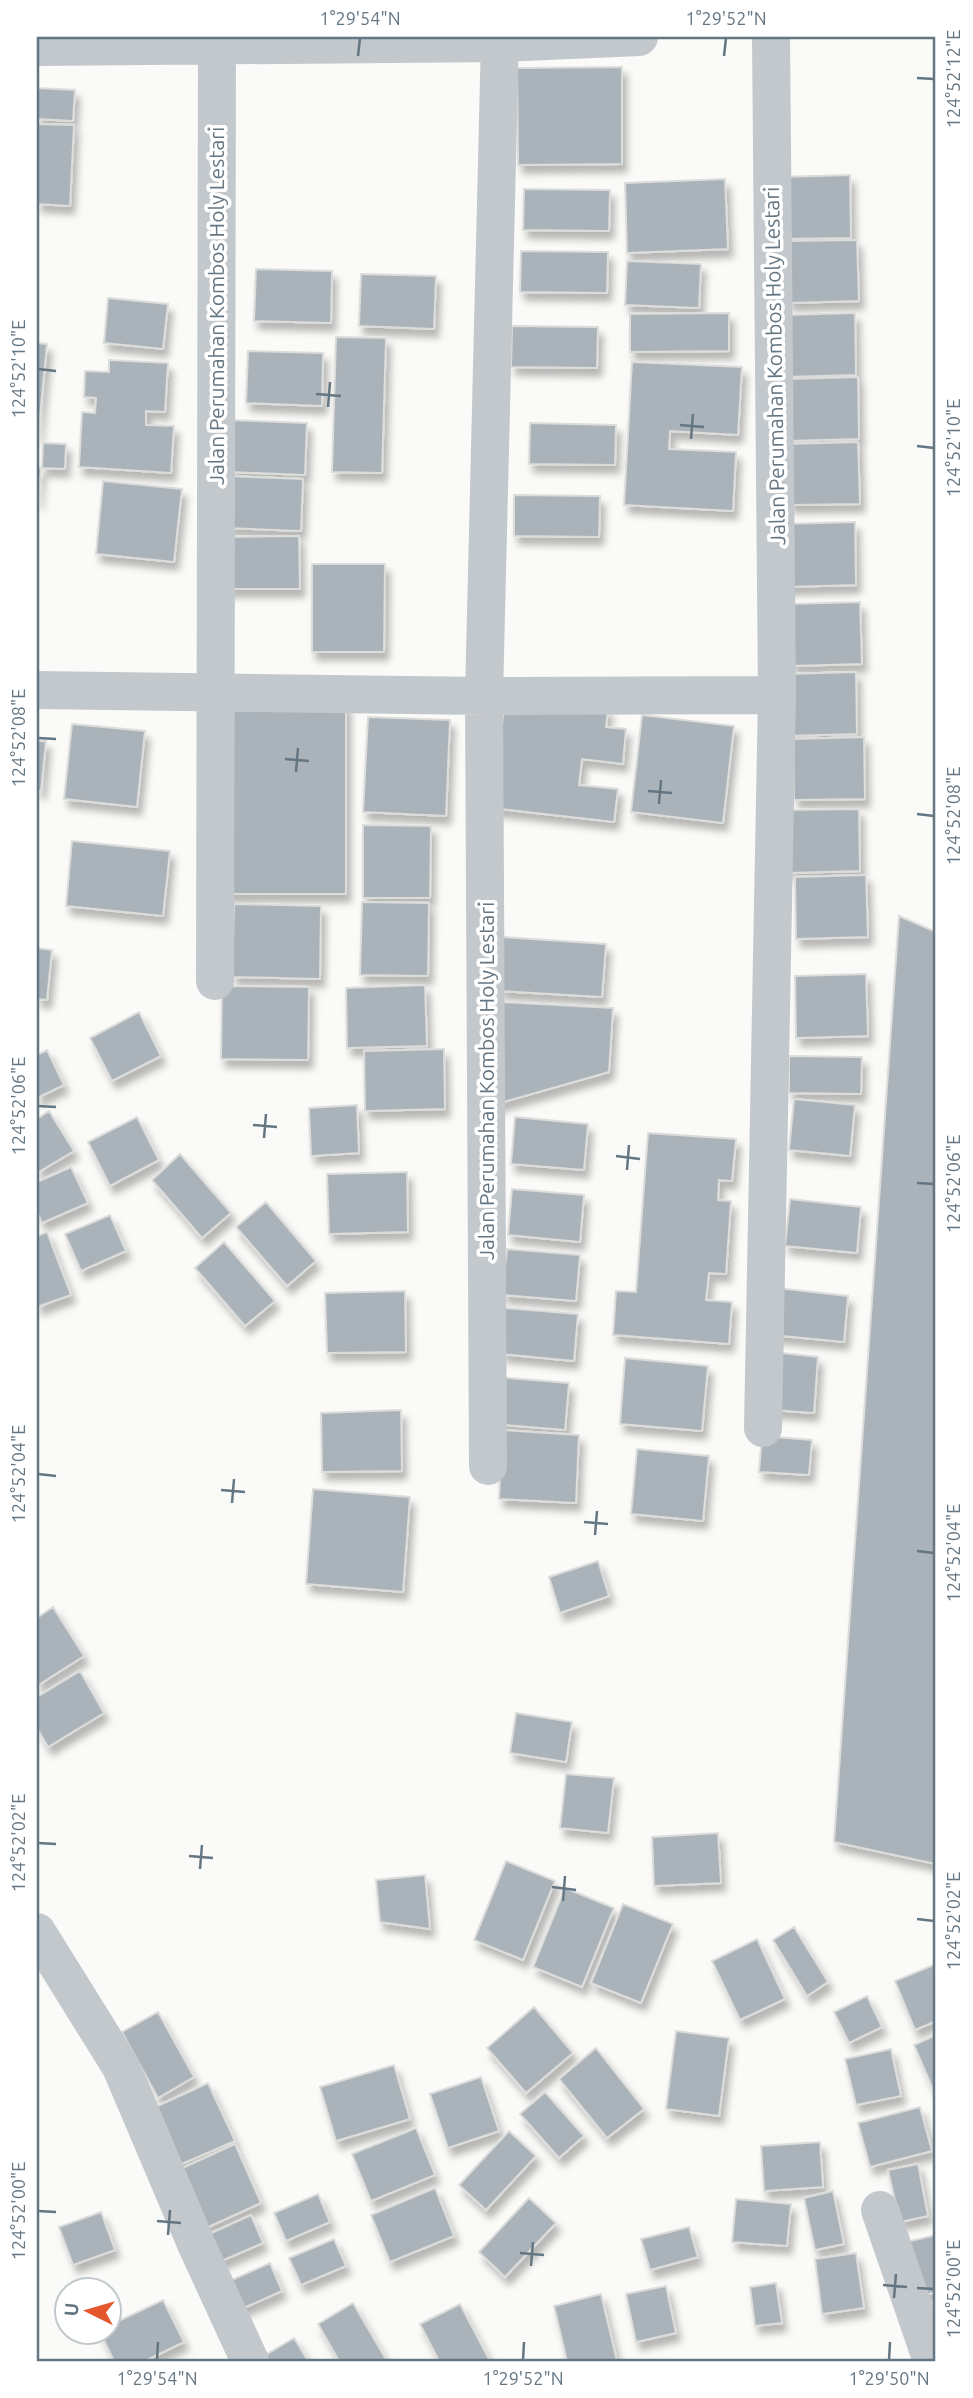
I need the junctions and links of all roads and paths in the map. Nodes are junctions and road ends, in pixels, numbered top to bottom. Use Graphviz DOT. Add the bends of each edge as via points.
graph roads {
  1 [pos="639,37"];
  2 [pos="771,37"];
  3 [pos="501,40"];
  4 [pos="217,41"];
  5 [pos="37,47"];
  6 [pos="37,690"];
  7 [pos="215,693"];
  8 [pos="777,695"];
  9 [pos="484,696"];
  10 [pos="215,981"];
  11 [pos="763,1428"];
  12 [pos="488,1466"];
  13 [pos="37,1931"];
  14 [pos="880,2210"];
  15 [pos="250,2361"];
  16 [pos="932,2361"];
  1 -- 3 [label="street"];
  2 -- 8 [label="street, Jalan Perumahan Kombos Holy Lestari"];
  3 -- 4 [label="street"];
  3 -- 9 [label="street, Jalan Perumahan Kombos Holy Lestari"];
  4 -- 5 [label="street"];
  4 -- 7 [label="street, Jalan Perumahan Kombos Holy Lestari"];
  6 -- 7 [label="street"];
  7 -- 9 [label="street"];
  7 -- 10 [label="street, Jalan Perumahan Kombos Holy Lestari"];
  8 -- 9 [label="street"];
  8 -- 11 [label="street, Jalan Perumahan Kombos Holy Lestari"];
  9 -- 12 [label="street, Jalan Perumahan Kombos Holy Lestari"];
  13 -- 15 [label="street" via="121,2067"];
  14 -- 16 [label="street"];
}
